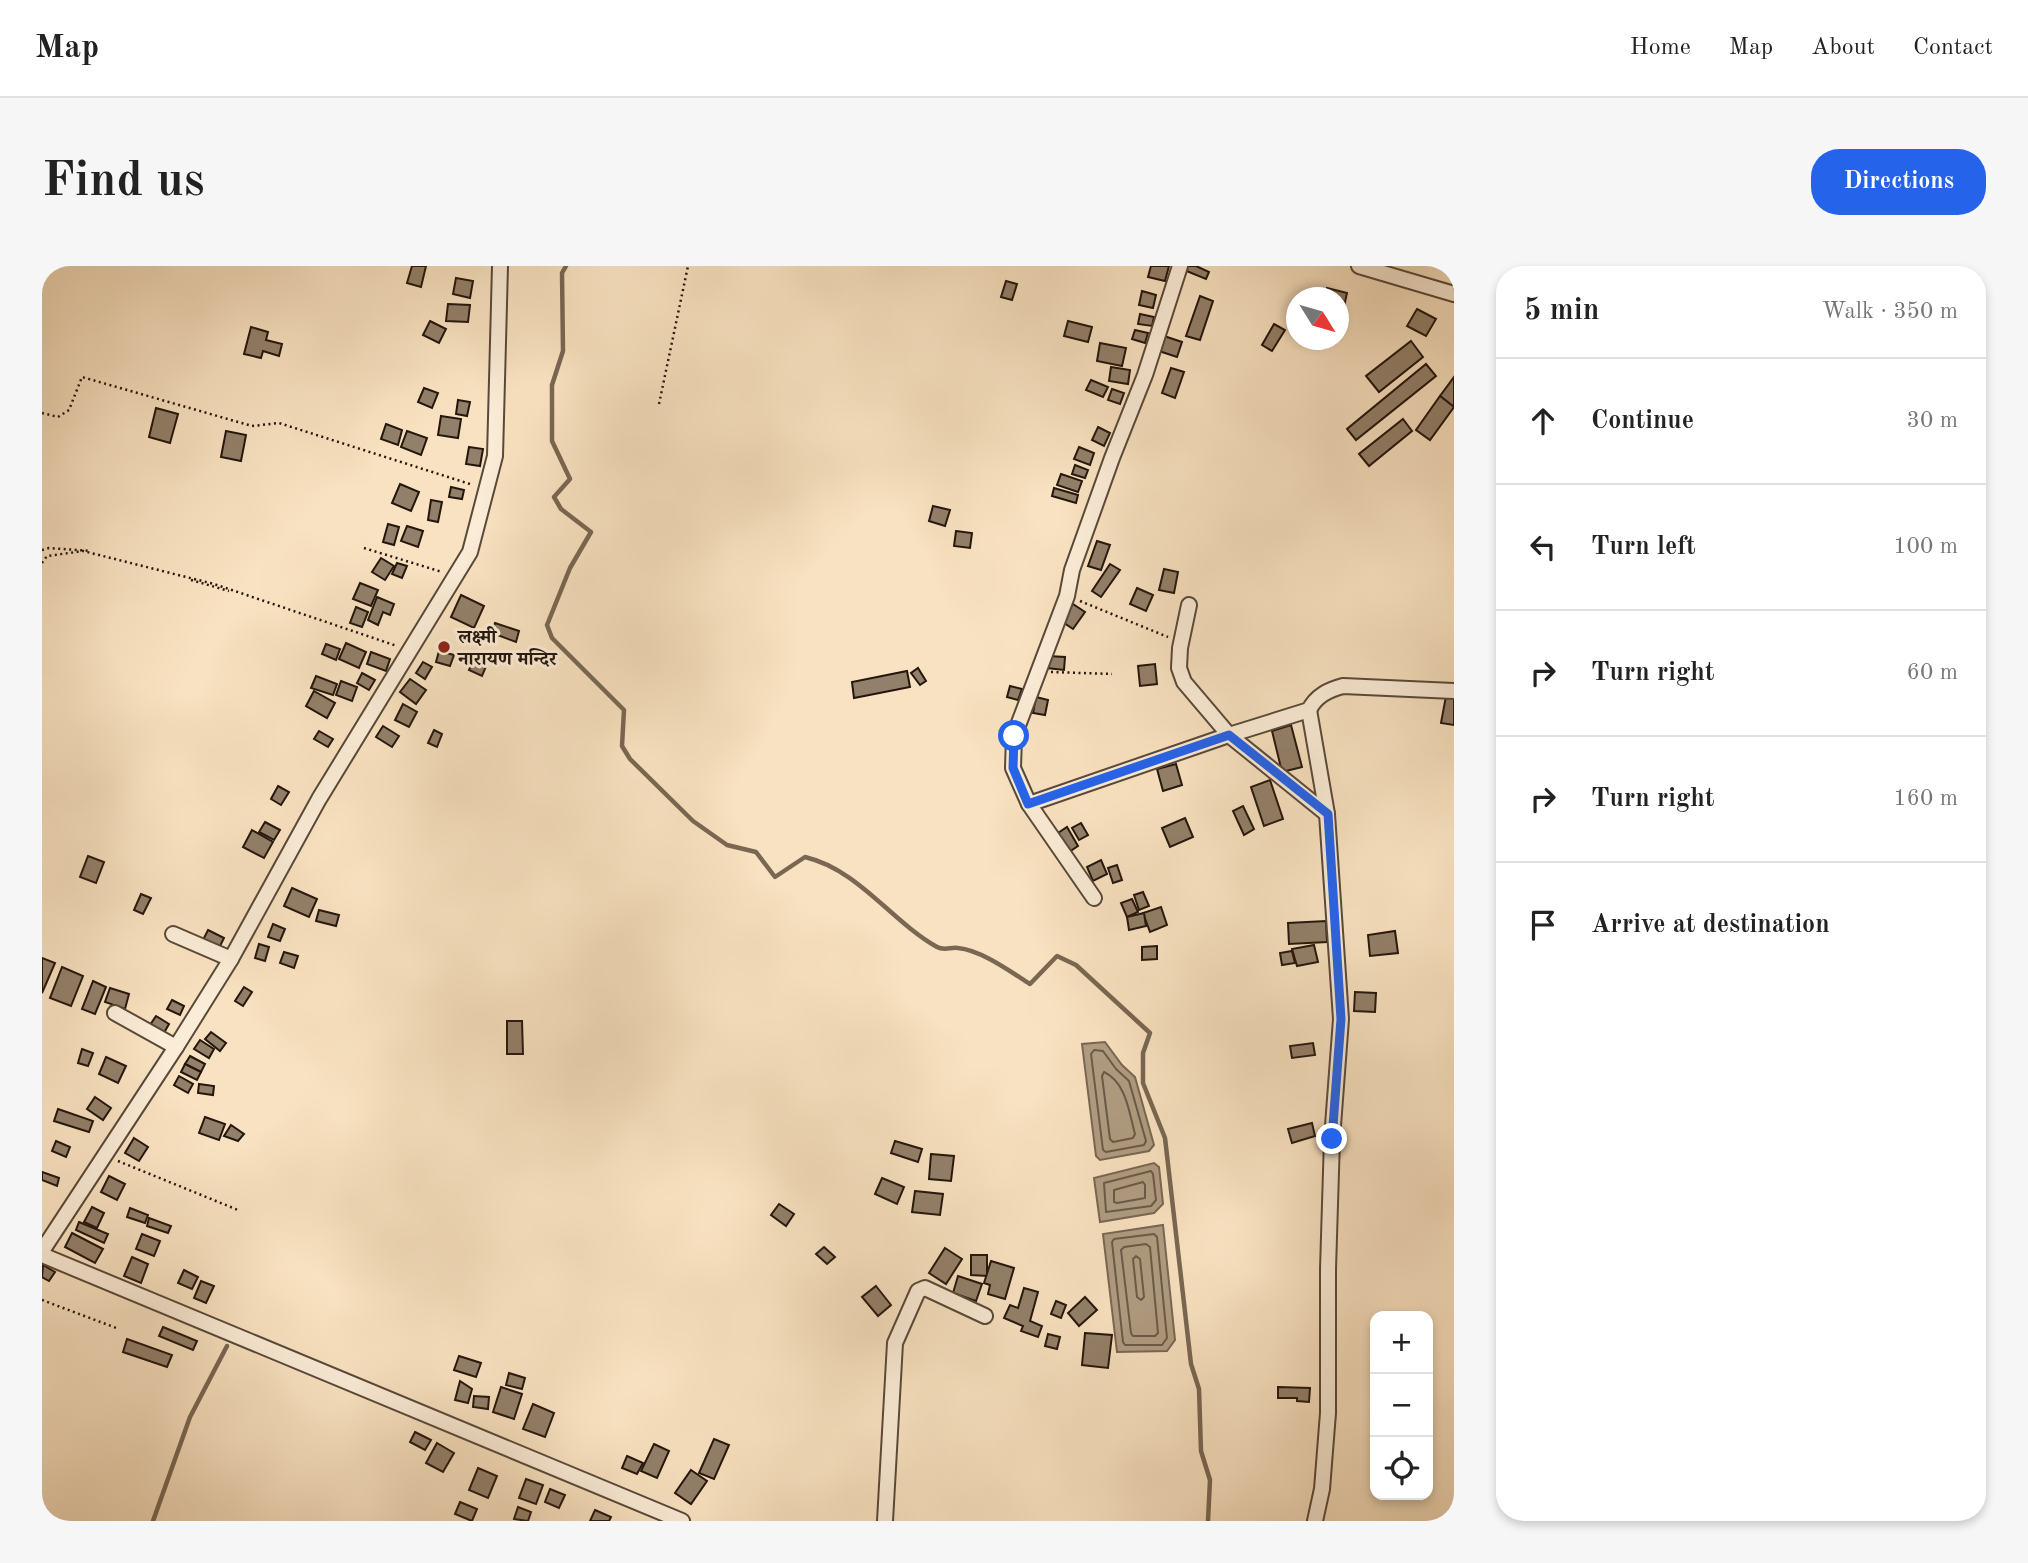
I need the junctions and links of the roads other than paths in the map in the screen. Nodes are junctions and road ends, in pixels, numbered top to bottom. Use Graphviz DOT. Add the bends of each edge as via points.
graph roads {
  1 [pos="500,266"];
  2 [pos="1181,266"];
  3 [pos="1359,266"];
  4 [pos="1454,294"];
  5 [pos="1189,605"];
  6 [pos="1454,691"];
  7 [pos="1309,710"];
  8 [pos="1229,735"];
  9 [pos="1028,804"];
  10 [pos="1328,814"];
  11 [pos="1094,898"];
  12 [pos="173,934"];
  13 [pos="231,959"];
  14 [pos="115,1013"];
  15 [pos="176,1048"];
  16 [pos="42,1253"];
  17 [pos="985,1316"];
  18 [pos="682,1521"];
  19 [pos="885,1521"];
  20 [pos="1315,1521"];
  1 -- 13 [label="street" via="495,456 470,552 319,799"];
  2 -- 9 [label="street" via="1014,736 1013,768"];
  3 -- 4 [label="street"];
  5 -- 8 [label="street" via="1178,668 1184,682"];
  6 -- 7 [label="street" via="1343,686 1321,695"];
  7 -- 8 [label="street"];
  7 -- 10 [label="street"];
  8 -- 9 [label="street"];
  8 -- 10 [label="street"];
  9 -- 11 [label="street"];
  10 -- 20 [label="street" via="1341,1019 1328,1256 1328,1413"];
  12 -- 13 [label="street"];
  13 -- 15 [label="street"];
  14 -- 15 [label="street"];
  15 -- 16 [label="street"];
  16 -- 18 [label="street"];
  17 -- 19 [label="street" via="925,1288 918,1291 895,1343"];
}
